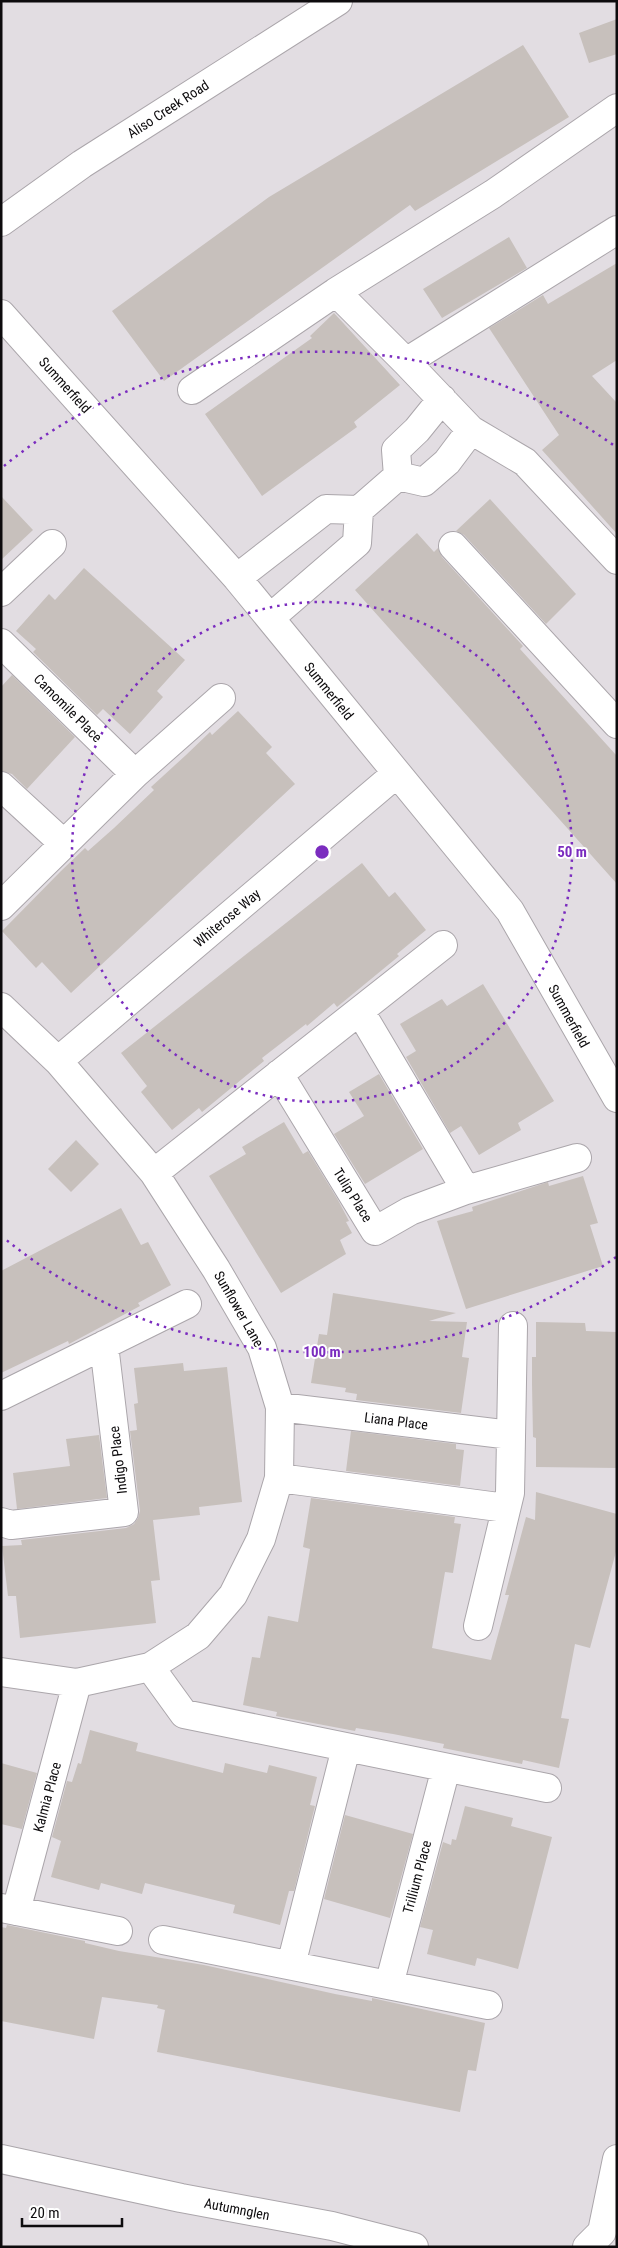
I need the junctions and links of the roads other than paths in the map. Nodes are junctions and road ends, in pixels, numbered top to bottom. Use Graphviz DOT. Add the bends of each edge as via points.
graph roads {
  1 [pos="338,1"];
  2 [pos="617,108"];
  3 [pos="1,222"];
  4 [pos="617,230"];
  5 [pos="336,292"];
  6 [pos="1,314"];
  7 [pos="406,362"];
  8 [pos="192,390"];
  9 [pos="442,399"];
  10 [pos="471,430"];
  11 [pos="398,476"];
  12 [pos="359,510"];
  13 [pos="52,544"];
  14 [pos="453,546"];
  15 [pos="617,560"];
  16 [pos="237,578"];
  17 [pos="1,592"];
  18 [pos="270,618"];
  19 [pos="1,643"];
  20 [pos="221,698"];
  21 [pos="617,724"];
  22 [pos="135,774"];
  23 [pos="396,774"];
  24 [pos="1,786"];
  25 [pos="64,844"];
  26 [pos="1,906"];
  27 [pos="443,945"];
  28 [pos="1,1007"];
  29 [pos="360,1011"];
  30 [pos="58,1061"];
  31 [pos="279,1074"];
  32 [pos="617,1098"];
  33 [pos="577,1158"];
  34 [pos="154,1172"];
  35 [pos="466,1190"];
  36 [pos="187,1304"];
  37 [pos="513,1326"];
  38 [pos="104,1344"];
  39 [pos="1,1396"];
  40 [pos="280,1407"];
  41 [pos="511,1436"];
  42 [pos="279,1478"];
  43 [pos="506,1508"];
  44 [pos="1,1522"];
  45 [pos="478,1626"];
  46 [pos="150,1667"];
  47 [pos="1,1672"];
  48 [pos="77,1683"];
  49 [pos="346,1748"];
  50 [pos="446,1768"];
  51 [pos="547,1788"];
  52 [pos="9,1910"];
  53 [pos="118,1931"];
  54 [pos="163,1940"];
  55 [pos="291,1965"];
  56 [pos="389,1985"];
  57 [pos="488,2005"];
  58 [pos="1,2159"];
  59 [pos="617,2159"];
  60 [pos="414,2247"];
  61 [pos="587,2247"];
  1 -- 3 [label="street, Aliso Creek Road" via="91,159"];
  2 -- 5 [label="street" via="493,194"];
  4 -- 7 [label="street"];
  5 -- 7 [label="street"];
  5 -- 8 [label="street"];
  6 -- 16 [label="street, Summerfield"];
  7 -- 9 [label="street"];
  9 -- 10 [label="street"];
  9 -- 11 [label="street" via="396,450"];
  10 -- 11 [label="street" via="447,462 424,482"];
  10 -- 15 [label="street" via="525,462"];
  11 -- 12 [label="street"];
  12 -- 16 [label="street" via="326,509"];
  12 -- 18 [label="street" via="357,543"];
  13 -- 17 [label="street"];
  14 -- 21 [label="street"];
  16 -- 18 [label="street, Summerfield"];
  18 -- 23 [label="street, Summerfield"];
  19 -- 22 [label="street, Camomile Place"];
  20 -- 22 [label="street"];
  22 -- 25 [label="street"];
  23 -- 30 [label="street, Whiterose Way"];
  23 -- 32 [label="street, Summerfield" via="510,911"];
  24 -- 25 [label="street"];
  25 -- 26 [label="street"];
  27 -- 29 [label="street"];
  28 -- 30 [label="street, Sunflower Lane"];
  29 -- 31 [label="street"];
  29 -- 35 [label="street"];
  30 -- 34 [label="street, Sunflower Lane"];
  31 -- 34 [label="street"];
  31 -- 35 [label="street, Tulip Place" via="375,1231 410,1211"];
  33 -- 35 [label="street, Tulip Place"];
  34 -- 40 [label="street, Sunflower Lane" via="262,1348"];
  36 -- 38 [label="street"];
  37 -- 41 [label="street"];
  38 -- 39 [label="street"];
  38 -- 44 [label="street, Indigo Place" via="124,1512 10,1525"];
  40 -- 41 [label="street, Liana Place"];
  40 -- 42 [label="street, Sunflower Lane"];
  41 -- 43 [label="street" via="510,1492"];
  42 -- 43 [label="street"];
  42 -- 46 [label="street, Sunflower Lane" via="261,1539 233,1595 198,1636"];
  43 -- 45 [label="street"];
  46 -- 48 [label="street, Sunflower Lane"];
  46 -- 49 [label="street" via="184,1714"];
  47 -- 48 [label="street, Sunflower Lane"];
  48 -- 52 [label="street, Kalmia Place"];
  49 -- 50 [label="street"];
  49 -- 55 [label="street"];
  50 -- 51 [label="street"];
  50 -- 56 [label="street, Trillium Place"];
  52 -- 53 [label="street, Kalmia Place"];
  54 -- 55 [label="street"];
  55 -- 56 [label="street"];
  56 -- 57 [label="street"];
  58 -- 60 [label="street, Autumnglen" via="181,2198 332,2226"];
  59 -- 61 [label="street" via="602,2232"];
}
